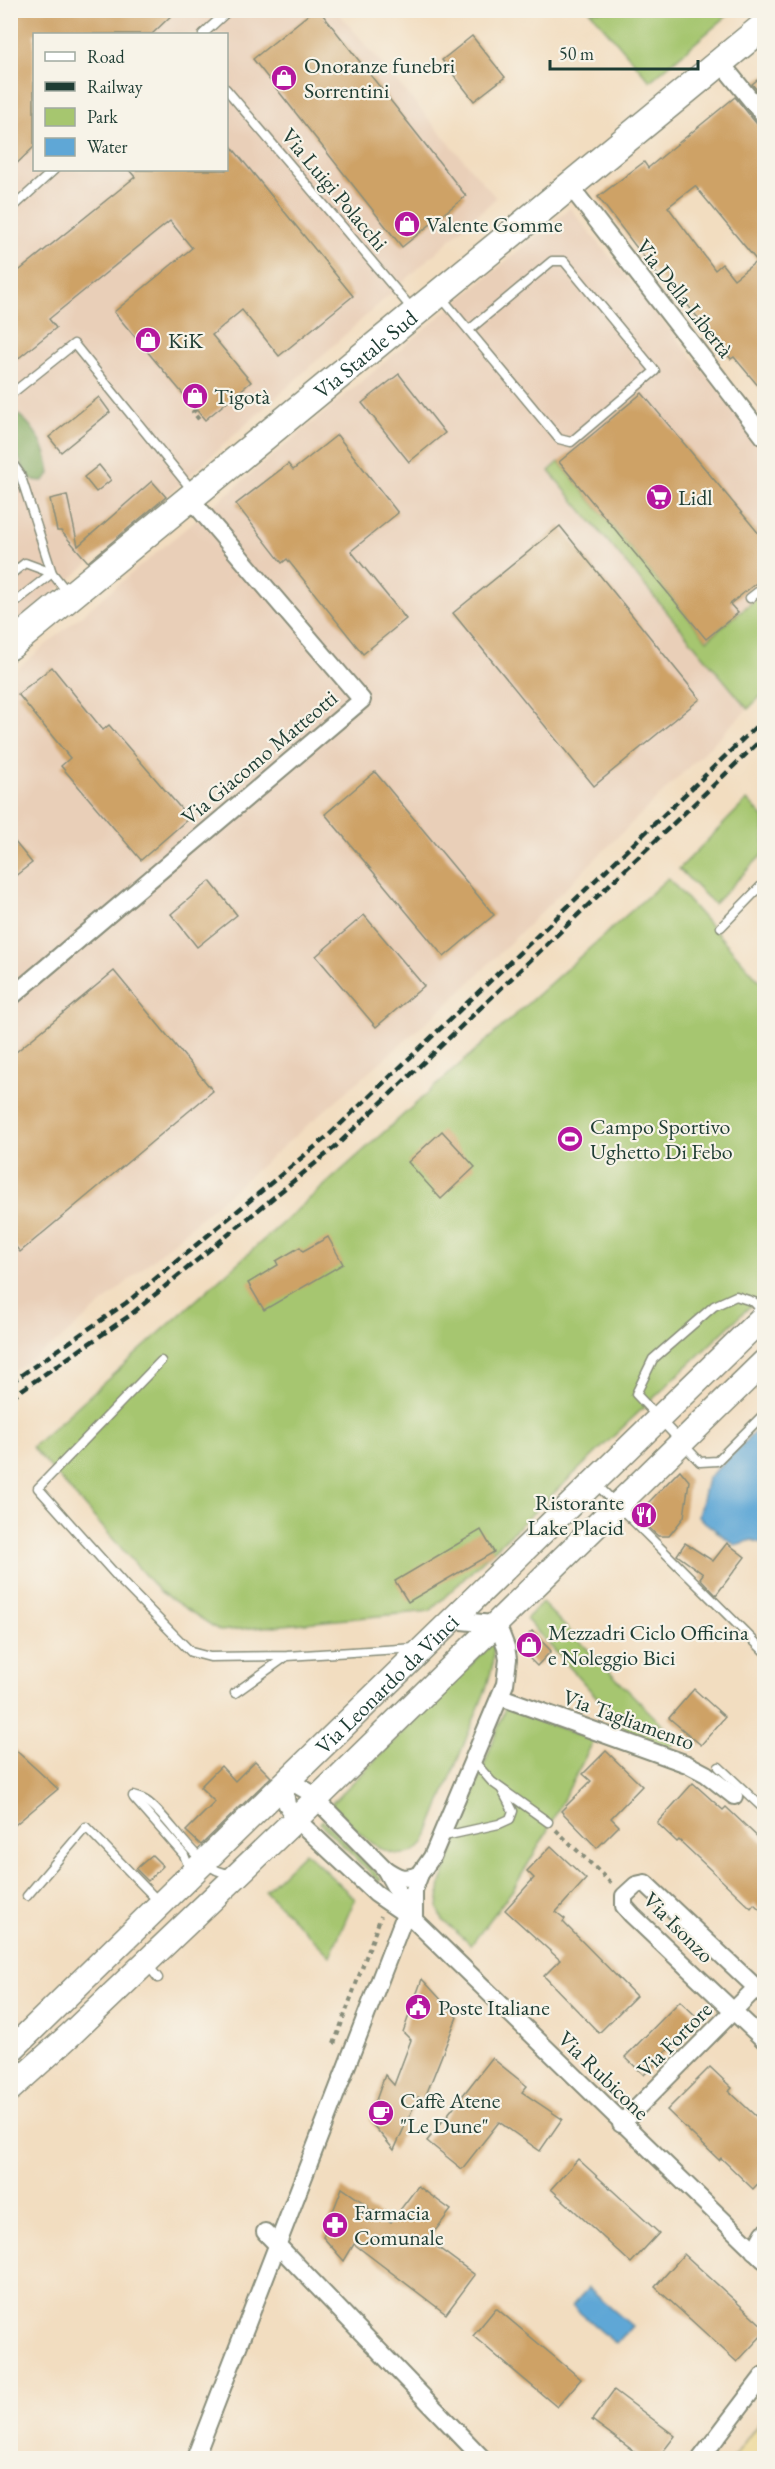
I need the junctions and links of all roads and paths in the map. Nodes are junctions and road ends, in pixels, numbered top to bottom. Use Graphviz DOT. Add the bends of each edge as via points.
graph roads {
  1 [pos="229,10"];
  2 [pos="765,26"];
  3 [pos="203,33"];
  4 [pos="721,63"];
  5 [pos="228,91"];
  6 [pos="765,116"];
  7 [pos="53,171"];
  8 [pos="570,186"];
  9 [pos="10,210"];
  10 [pos="438,294"];
  11 [pos="416,312"];
  12 [pos="469,330"];
  13 [pos="10,395"];
  14 [pos="196,409"];
  15 [pos="201,422"];
  16 [pos="765,437"];
  17 [pos="10,460"];
  18 [pos="192,495"];
  19 [pos="52,573"];
  20 [pos="10,575"];
  21 [pos="765,587"];
  22 [pos="71,596"];
  23 [pos="750,598"];
  24 [pos="10,606"];
  25 [pos="10,646"];
  26 [pos="765,883"];
  27 [pos="721,927"];
  28 [pos="10,998"];
  29 [pos="763,1321"];
  30 [pos="161,1361"];
  31 [pos="765,1362"];
  32 [pos="765,1414"];
  33 [pos="660,1420"];
  34 [pos="682,1443"];
  35 [pos="595,1482"];
  36 [pos="618,1505"];
  37 [pos="451,1620"];
  38 [pos="493,1624"];
  39 [pos="422,1648"];
  40 [pos="765,1651"];
  41 [pos="287,1656"];
  42 [pos="438,1679"];
  43 [pos="235,1693"];
  44 [pos="501,1696"];
  45 [pos="472,1758"];
  46 [pos="719,1767"];
  47 [pos="284,1785"];
  48 [pos="501,1790"];
  49 [pos="734,1796"];
  50 [pos="317,1798"];
  51 [pos="765,1809"];
  52 [pos="296,1819"];
  53 [pos="548,1822"];
  54 [pos="440,1837"];
  55 [pos="385,1869"];
  56 [pos="242,1870"];
  57 [pos="192,1874"];
  58 [pos="420,1874"];
  59 [pos="27,1896"];
  60 [pos="624,1896"];
  61 [pos="161,1905"];
  62 [pos="410,1917"];
  63 [pos="152,1970"];
  64 [pos="760,1992"];
  65 [pos="733,2011"];
  66 [pos="765,2040"];
  67 [pos="10,2051"];
  68 [pos="10,2089"];
  69 [pos="621,2124"];
  70 [pos="264,2232"];
  71 [pos="765,2233"];
  72 [pos="277,2245"];
  73 [pos="759,2256"];
  74 [pos="765,2375"];
  75 [pos="195,2458"];
  76 [pos="482,2458"];
  77 [pos="701,2458"];
  1 -- 3 [label="lane"];
  2 -- 4 [label="main road, Via Statale Sud"];
  4 -- 6 [label="street"];
  4 -- 8 [label="main road, Via Statale Sud"];
  5 -- 11 [label="lane, Via Luigi Polacchi"];
  7 -- 9 [label="lane"];
  8 -- 10 [label="main road, Via Statale Sud"];
  8 -- 16 [label="street, Via Della Libertà"];
  10 -- 11 [label="main road, Via Statale Sud"];
  10 -- 12 [label="lane"];
  11 -- 18 [label="main road, Via Statale Sud"];
  12 -- 12 [label="lane" via="559,439 571,442 655,372 564,261 552,261"];
  13 -- 18 [label="lane" via="74,344"];
  14 -- 15 [label="path" via="193,412"];
  17 -- 19 [label="lane" via="20,474"];
  18 -- 22 [label="main road, Via Statale Sud"];
  18 -- 28 [label="street, Via Giacomo Matteotti" via="362,700"];
  19 -- 20 [label="lane" via="25,564"];
  19 -- 22 [label="lane"];
  19 -- 24 [label="lane"];
  21 -- 23 [label="lane"];
  22 -- 25 [label="main road, Via Statale Sud"];
  26 -- 27 [label="lane"];
  29 -- 33 [label="street, Via Leonardo da Vinci"];
  29 -- 33 [label="lane" via="754,1302 736,1296 714,1306 653,1359 636,1394"];
  30 -- 41 [label="lane" via="38,1488 191,1652 210,1657"];
  31 -- 34 [label="street, Via Leonardo da Vinci"];
  32 -- 34 [label="lane" via="717,1461 700,1462"];
  33 -- 34 [label="lane"];
  33 -- 35 [label="street, Via Leonardo da Vinci"];
  34 -- 36 [label="street, Via Leonardo da Vinci"];
  35 -- 36 [label="lane"];
  35 -- 37 [label="street, Via Leonardo da Vinci"];
  36 -- 38 [label="street, Via Leonardo da Vinci"];
  36 -- 40 [label="lane"];
  37 -- 38 [label="street"];
  37 -- 39 [label="street, Via Leonardo da Vinci"];
  38 -- 42 [label="street, Via Leonardo da Vinci"];
  38 -- 44 [label="street" via="501,1634 508,1659"];
  39 -- 41 [label="lane"];
  39 -- 42 [label="street" via="435,1651 442,1659"];
  39 -- 47 [label="street, Via Leonardo da Vinci"];
  41 -- 43 [label="lane"];
  42 -- 50 [label="street, Via Leonardo da Vinci"];
  44 -- 45 [label="street"];
  44 -- 49 [label="street, Via Tagliamento" via="687,1764"];
  45 -- 48 [label="lane"];
  45 -- 54 [label="street"];
  46 -- 51 [label="lane"];
  47 -- 50 [label="street, Via Rubicone" via="302,1787"];
  47 -- 52 [label="street, Via Rubicone" via="287,1804"];
  47 -- 57 [label="street, Via Leonardo da Vinci"];
  48 -- 53 [label="lane"];
  48 -- 54 [label="lane" via="513,1811 510,1819"];
  50 -- 52 [label="street, Via Leonardo da Vinci"];
  50 -- 55 [label="street, Via Rubicone"];
  52 -- 56 [label="street, Via Leonardo da Vinci"];
  52 -- 62 [label="street, Via Rubicone" via="376,1894"];
  53 -- 60 [label="path"];
  54 -- 58 [label="street"];
  55 -- 58 [label="street, Via Rubicone" via="404,1879"];
  55 -- 62 [label="street, Via Rubicone"];
  56 -- 57 [label="lane"];
  56 -- 63 [label="street, Via Leonardo da Vinci"];
  57 -- 57 [label="lane" via="146,1801 131,1795 187,1860"];
  57 -- 61 [label="street, Via Leonardo da Vinci"];
  57 -- 63 [label="street" via="180,1899 139,1941 139,1954"];
  58 -- 62 [label="street"];
  59 -- 61 [label="lane" via="86,1827"];
  60 -- 64 [label="street, Via Isonzo" via="636,1885 645,1883"];
  60 -- 65 [label="street, Via Isonzo" via="624,1906"];
  61 -- 67 [label="street, Via Leonardo da Vinci"];
  62 -- 69 [label="street, Via Rubicone"];
  62 -- 72 [label="street"];
  63 -- 68 [label="street, Via Leonardo da Vinci"];
  64 -- 65 [label="street, Via Isonzo"];
  65 -- 66 [label="street, Via Isonzo"];
  65 -- 69 [label="street, Via Fortore"];
  69 -- 73 [label="street, Via Rubicone"];
  70 -- 72 [label="street"];
  71 -- 73 [label="street"];
  72 -- 75 [label="street"];
  72 -- 76 [label="street"];
  74 -- 77 [label="street"];
}
